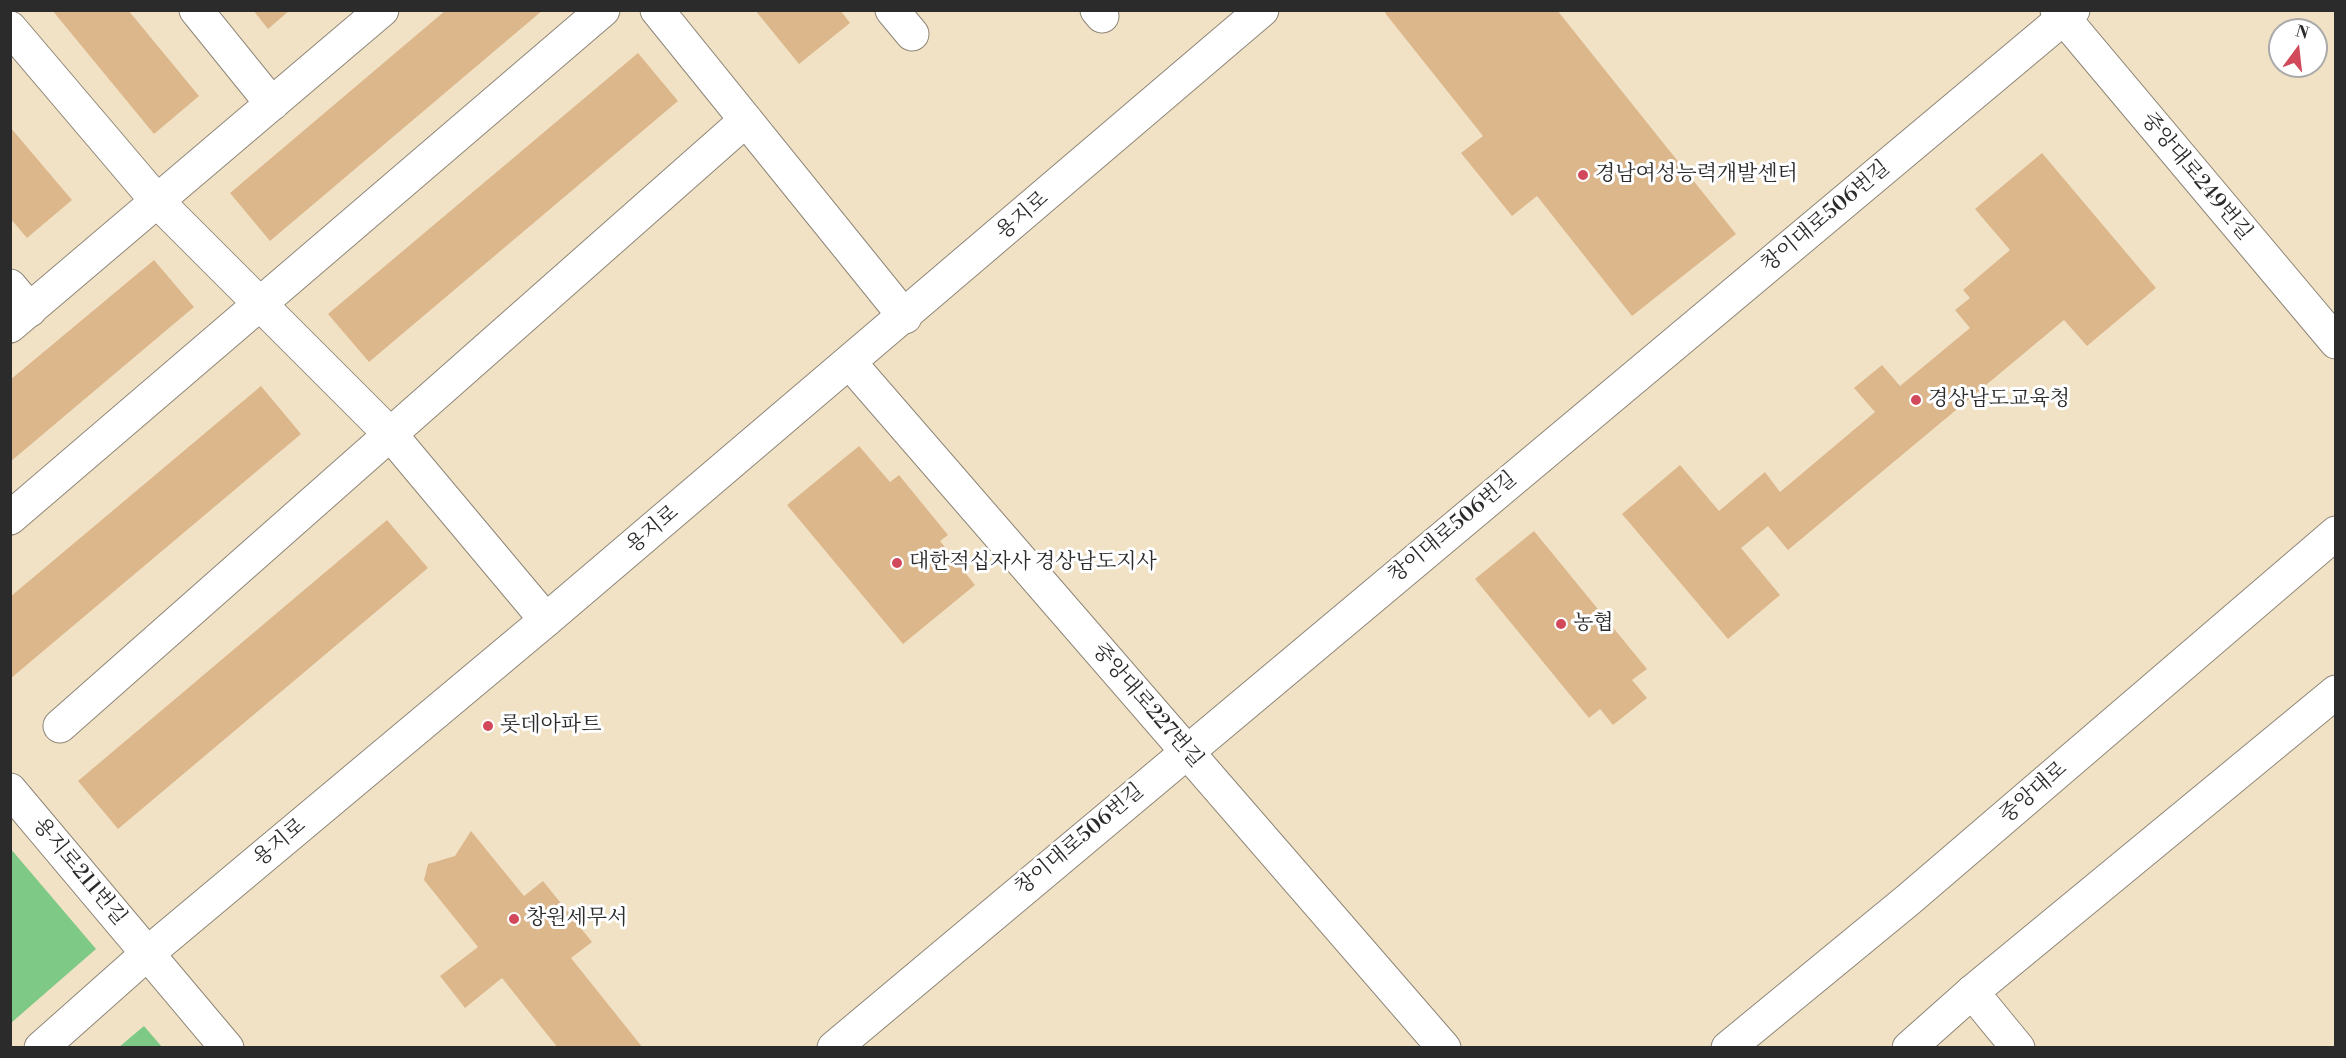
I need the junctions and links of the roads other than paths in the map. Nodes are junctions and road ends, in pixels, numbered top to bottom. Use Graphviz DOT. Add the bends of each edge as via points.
graph roads {
  1 [pos="196,10"];
  2 [pos="382,10"];
  3 [pos="603,10"];
  4 [pos="657,10"];
  5 [pos="1263,10"];
  6 [pos="2064,13"];
  7 [pos="10,28"];
  8 [pos="272,104"];
  9 [pos="746,120"];
  10 [pos="157,201"];
  11 [pos="259,305"];
  12 [pos="17,307"];
  13 [pos="905,317"];
  14 [pos="2336,342"];
  15 [pos="850,363"];
  16 [pos="391,435"];
  17 [pos="10,518"];
  18 [pos="2336,534"];
  19 [pos="546,620"];
  20 [pos="2336,692"];
  21 [pos="60,726"];
  22 [pos="1186,751"];
  23 [pos="10,790"];
  24 [pos="148,953"];
  25 [pos="1972,992"];
  26 [pos="41,1047"];
  27 [pos="227,1047"];
  28 [pos="834,1047"];
  29 [pos="1444,1047"];
  30 [pos="1728,1047"];
  31 [pos="1909,1047"];
  32 [pos="2018,1047"];
  1 -- 8 [label="street"];
  2 -- 8 [label="street"];
  3 -- 11 [label="street"];
  4 -- 9 [label="street"];
  5 -- 13 [label="street, 용지로"];
  6 -- 14 [label="street, 중앙대로249번길"];
  6 -- 22 [label="street, 창이대로506번길"];
  7 -- 10 [label="street"];
  8 -- 10 [label="street"];
  9 -- 13 [label="street"];
  9 -- 16 [label="street"];
  10 -- 11 [label="street"];
  10 -- 12 [label="street"];
  11 -- 16 [label="street"];
  11 -- 17 [label="street"];
  13 -- 15 [label="street, 용지로"];
  15 -- 19 [label="street, 용지로"];
  15 -- 22 [label="street, 중앙대로227번길"];
  16 -- 19 [label="street"];
  16 -- 21 [label="street"];
  18 -- 30 [label="street, 중앙대로" via="1908,900"];
  19 -- 24 [label="street, 용지로"];
  20 -- 25 [label="street"];
  22 -- 28 [label="street, 창이대로506번길"];
  22 -- 29 [label="street, 중앙대로227번길"];
  23 -- 24 [label="street, 용지로211번길"];
  24 -- 26 [label="street, 용지로"];
  24 -- 27 [label="street, 용지로211번길"];
  25 -- 31 [label="street"];
  25 -- 32 [label="street"];
}
